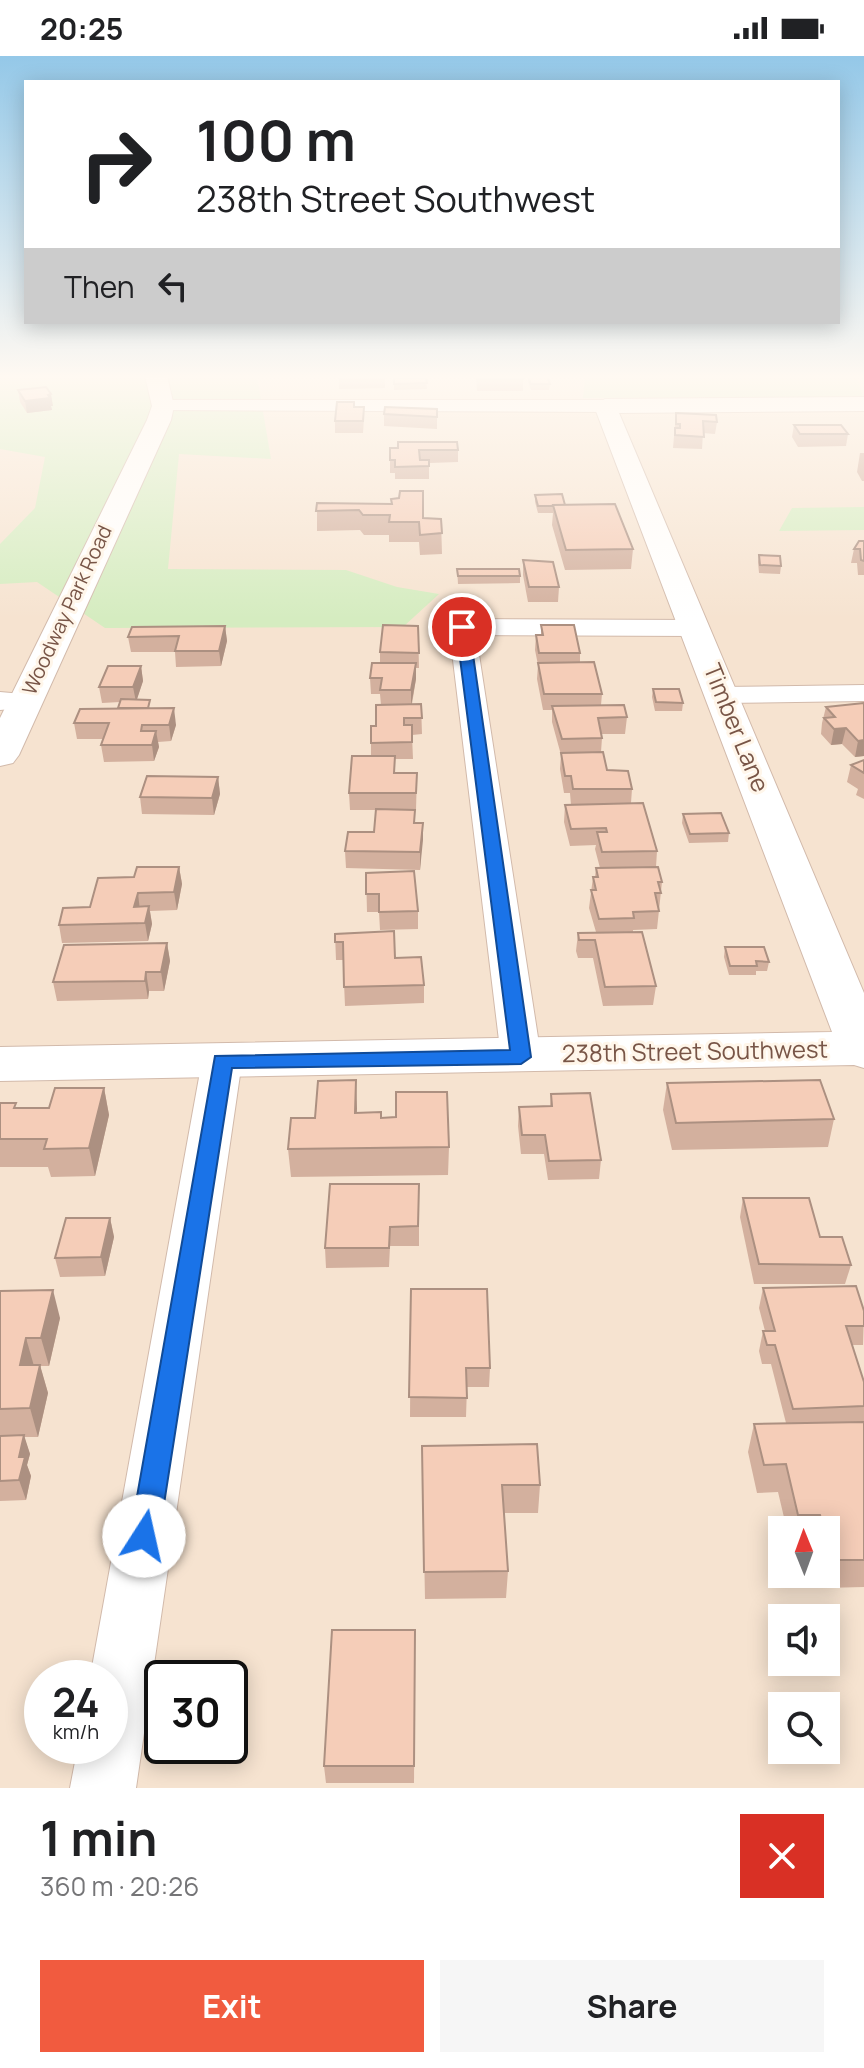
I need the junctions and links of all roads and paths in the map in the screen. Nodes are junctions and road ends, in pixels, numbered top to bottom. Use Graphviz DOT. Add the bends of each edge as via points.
graph roads {
  1 [pos="137,457"];
  2 [pos="626,457"];
  3 [pos="696,628"];
  4 [pos="864,693"];
  5 [pos="722,695"];
  6 [pos="12,701"];
  7 [pos="0,755"];
  8 [pos="864,1050"];
  9 [pos="521,1057"];
  10 [pos="222,1061"];
  11 [pos="0,1064"];
  12 [pos="124,1660"];
  13 [pos="107,1764"];
  14 [pos="103,1788"];
  1 -- 6 [label="street, Woodway Park Road"];
  2 -- 3 [label="street, Timber Lane"];
  3 -- 5 [label="street, Timber Lane"];
  3 -- 9 [label="street" via="462,627"];
  4 -- 5 [label="street"];
  5 -- 8 [label="street, Timber Lane"];
  6 -- 7 [label="street, Woodway Park Road"];
  8 -- 9 [label="street, 238th Street Southwest"];
  9 -- 10 [label="street, 238th Street Southwest"];
  10 -- 11 [label="street, 238th Street Southwest"];
  10 -- 12 [label="street"];
  13 -- 14 [label="street"];
}
